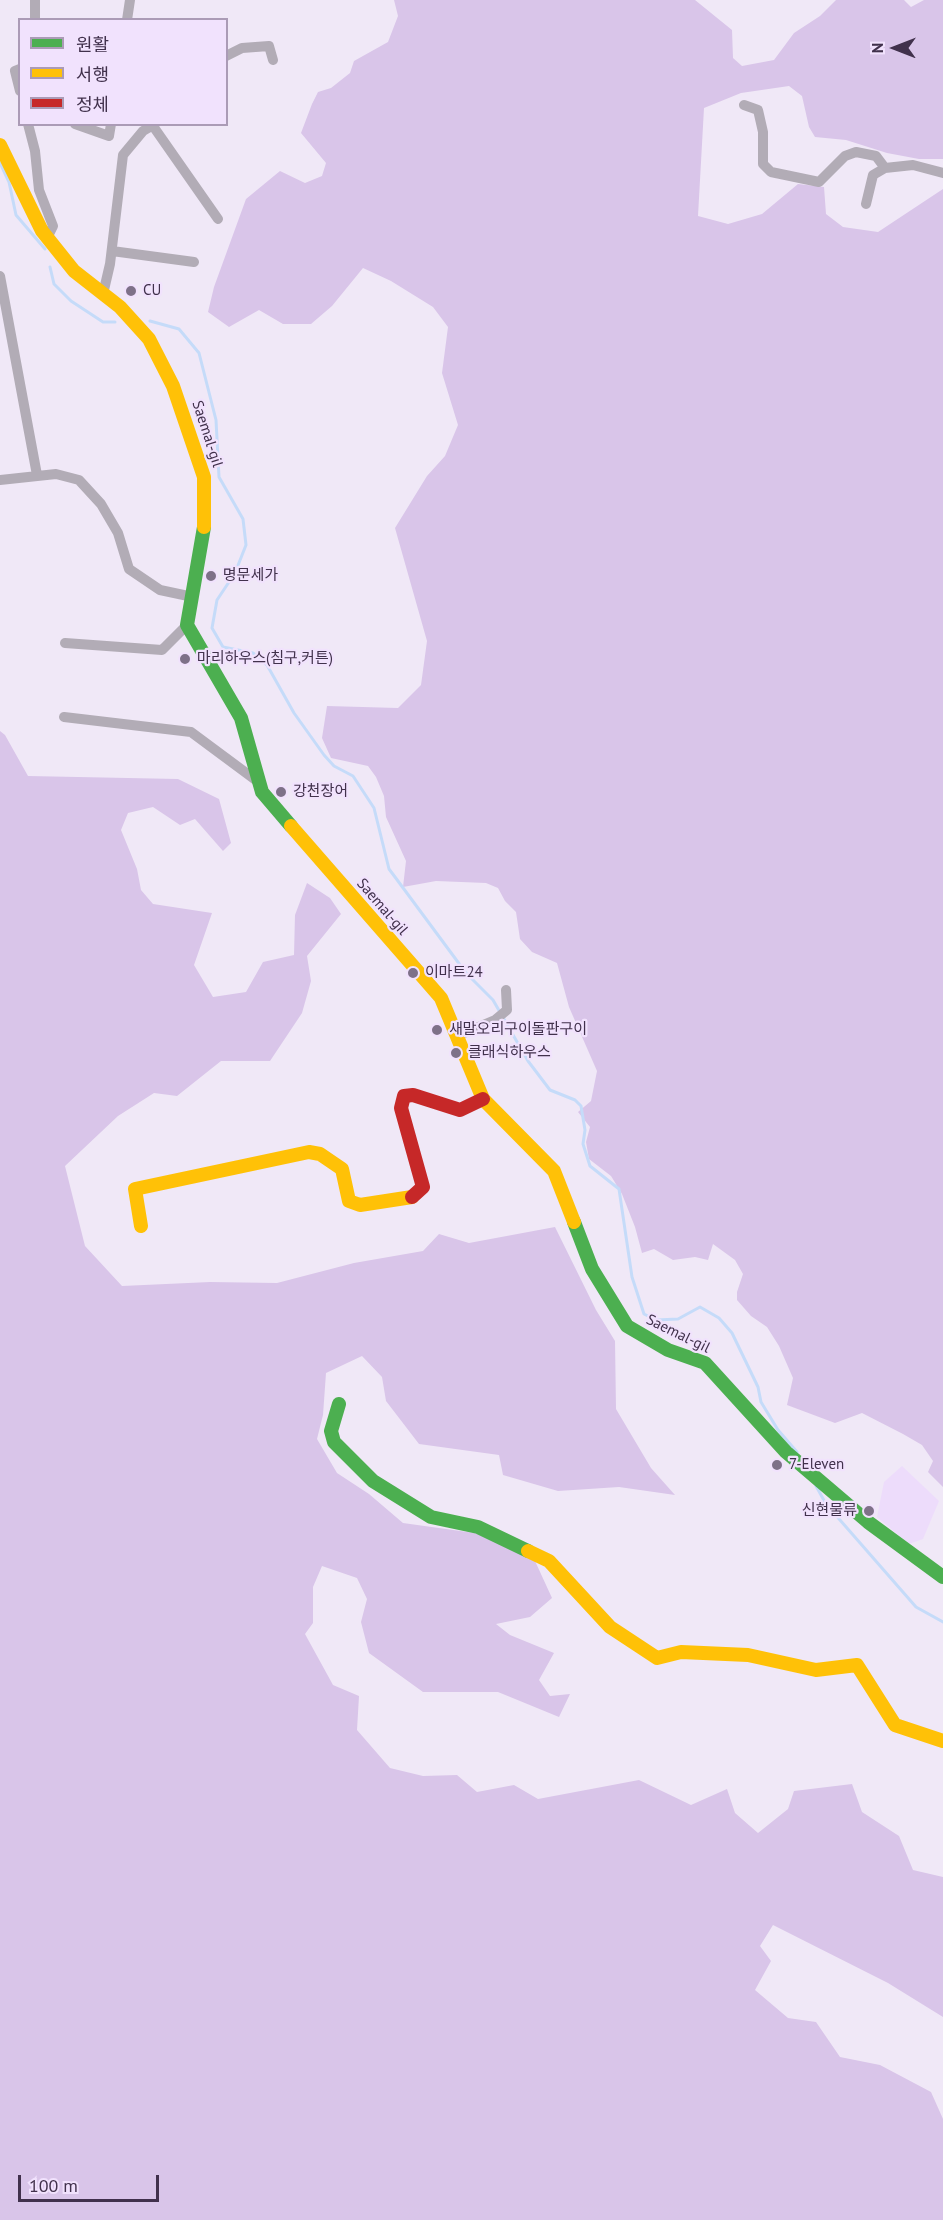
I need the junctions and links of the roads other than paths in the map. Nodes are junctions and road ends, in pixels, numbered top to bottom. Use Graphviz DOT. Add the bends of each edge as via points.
graph roads {
  1 [pos="35,0"];
  2 [pos="130,0"];
  3 [pos="35,18"];
  4 [pos="127,18"];
  5 [pos="228,55"];
  6 [pos="273,60"];
  7 [pos="18,70"];
  8 [pos="18,83"];
  9 [pos="744,105"];
  10 [pos="29,126"];
  11 [pos="81,126"];
  12 [pos="111,126"];
  13 [pos="152,126"];
  14 [pos="155,126"];
  15 [pos="1,150"];
  16 [pos="885,168"];
  17 [pos="943,173"];
  18 [pos="866,204"];
  19 [pos="218,219"];
  20 [pos="47,238"];
  21 [pos="112,251"];
  22 [pos="194,262"];
  23 [pos="0,276"];
  24 [pos="103,294"];
  25 [pos="12,341"];
  26 [pos="0,343"];
  27 [pos="38,475"];
  28 [pos="0,480"];
  29 [pos="193,597"];
  30 [pos="187,625"];
  31 [pos="65,643"];
  32 [pos="64,717"];
  33 [pos="257,782"];
  34 [pos="506,990"];
  35 [pos="456,1036"];
  36 [pos="483,1099"];
  37 [pos="141,1227"];
  38 [pos="339,1404"];
  39 [pos="943,1576"];
  40 [pos="943,1741"];
  1 -- 3 [label="street"];
  2 -- 4 [label="street"];
  5 -- 6 [label="street" via="242,48 269,46"];
  7 -- 8 [label="street"];
  9 -- 16 [label="street" via="758,110 763,164 771,172 819,182 845,156 856,152 876,156"];
  10 -- 20 [label="street" via="39,190 53,226"];
  11 -- 12 [label="street" via="109,136"];
  13 -- 21 [label="street" via="123,155"];
  14 -- 19 [label="street"];
  15 -- 20 [label="street, Saemal-gil"];
  16 -- 17 [label="street" via="913,165"];
  16 -- 18 [label="street" via="873,175"];
  20 -- 24 [label="street, Saemal-gil" via="74,271"];
  21 -- 22 [label="street"];
  21 -- 24 [label="street"];
  23 -- 25 [label="street"];
  24 -- 29 [label="street, Saemal-gil" via="149,339 173,386 204,477 205,520"];
  25 -- 26 [label="street"];
  25 -- 27 [label="street"];
  27 -- 28 [label="street"];
  27 -- 29 [label="street" via="56,474 79,480 101,504 118,533 129,569 160,590"];
  29 -- 30 [label="street, Saemal-gil"];
  30 -- 31 [label="street" via="162,650"];
  30 -- 33 [label="street, Saemal-gil" via="241,718"];
  32 -- 33 [label="street" via="191,732"];
  33 -- 35 [label="street, Saemal-gil" via="367,916 441,998"];
  34 -- 35 [label="street" via="507,1010"];
  35 -- 36 [label="street, Saemal-gil"];
  36 -- 37 [label="street" via="460,1110 413,1095 404,1096 401,1108 423,1187 417,1196 360,1205 350,1201 342,1169 320,1154 309,1152 135,1189"];
  36 -- 39 [label="street, Saemal-gil" via="554,1171 592,1269 627,1326 668,1350 705,1363 786,1452 868,1522"];
  38 -- 40 [label="street" via="333,1442 373,1481 431,1517 478,1527 549,1561 610,1627 657,1658 681,1652 748,1655 816,1670 857,1665 895,1725"];
}
